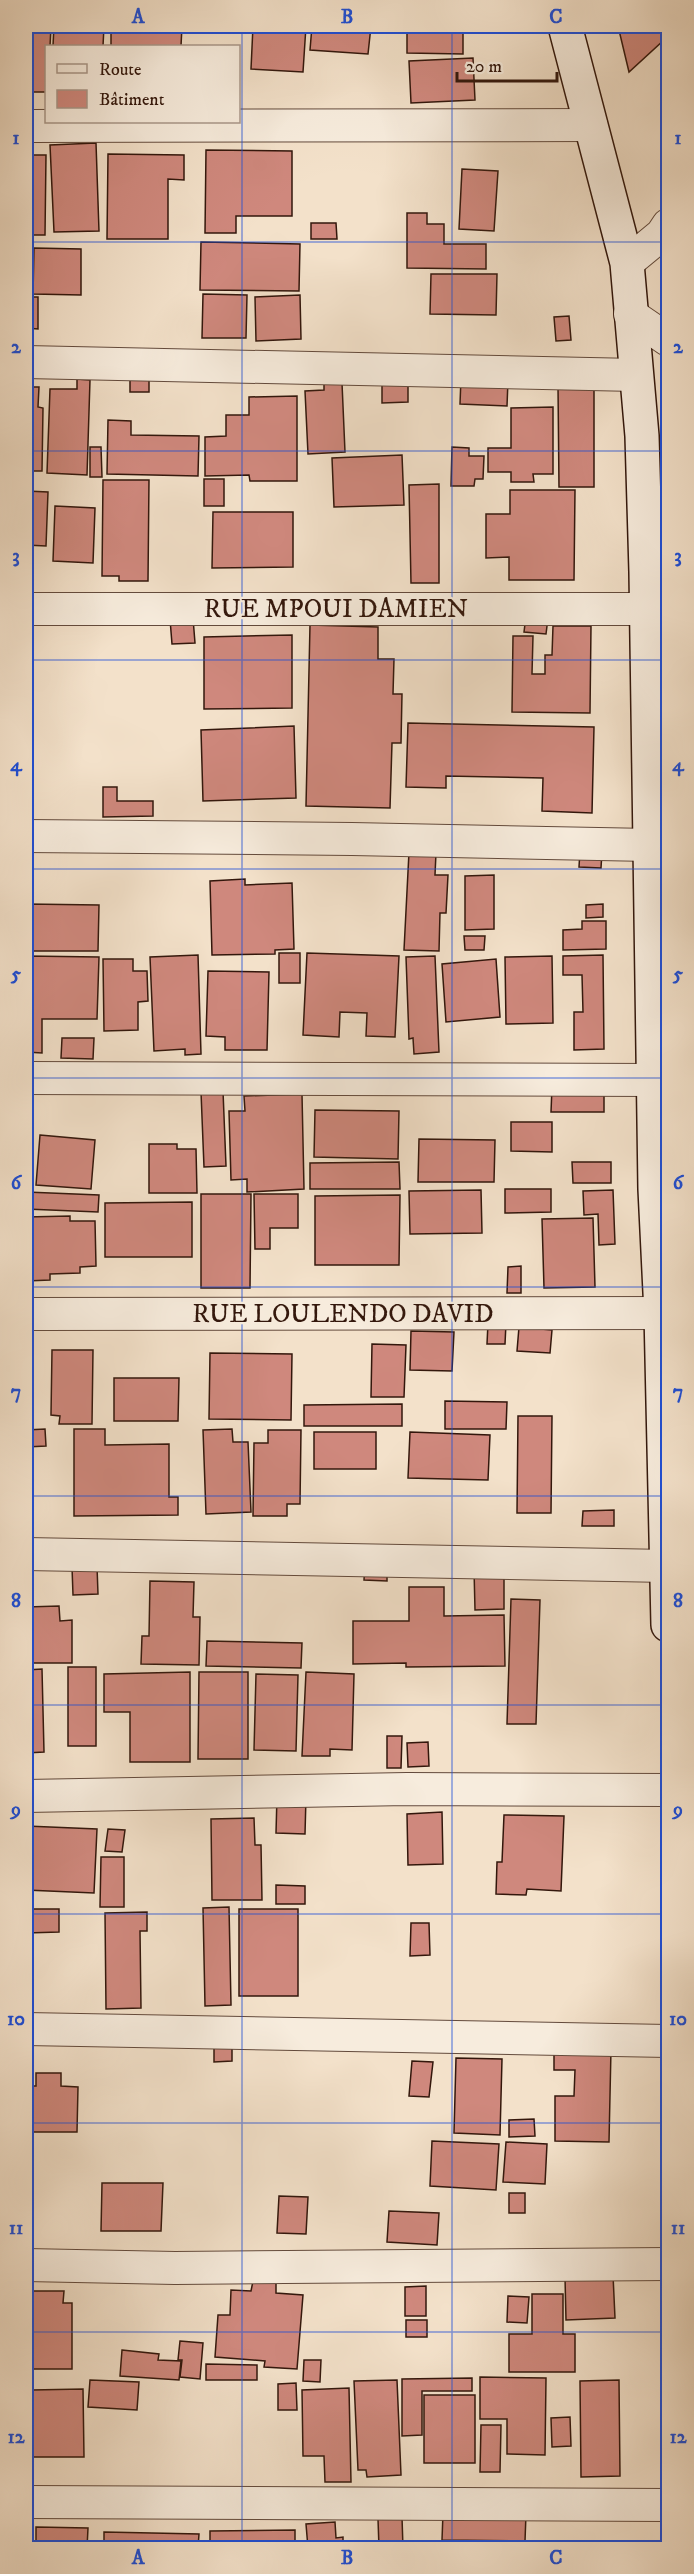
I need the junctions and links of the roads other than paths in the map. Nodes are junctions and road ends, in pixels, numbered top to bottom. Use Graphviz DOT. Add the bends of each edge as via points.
graph roads {
  1 [pos="565,26"];
  2 [pos="591,125"];
  3 [pos="26,126"];
  4 [pos="669,225"];
  5 [pos="627,263"];
  6 [pos="630,314"];
  7 [pos="669,340"];
  8 [pos="26,362"];
  9 [pos="636,375"];
  10 [pos="26,609"];
  11 [pos="654,630"];
  12 [pos="26,837"];
  13 [pos="650,845"];
  14 [pos="658,1059"];
  15 [pos="26,1078"];
  16 [pos="665,1313"];
  17 [pos="26,1314"];
  18 [pos="26,1554"];
  19 [pos="667,1566"];
  20 [pos="669,1625"];
  21 [pos="669,1790"];
  22 [pos="26,1796"];
  23 [pos="26,2030"];
  24 [pos="669,2041"];
  25 [pos="669,2264"];
  26 [pos="26,2265"];
  27 [pos="26,2502"];
  28 [pos="669,2505"];
  1 -- 2 [label="main road"];
  2 -- 3 [label="street"];
  2 -- 5 [label="main road"];
  4 -- 5 [label="street"];
  5 -- 6 [label="main road"];
  6 -- 7 [label="street"];
  6 -- 9 [label="main road"];
  8 -- 9 [label="street"];
  9 -- 11 [label="main road"];
  10 -- 11 [label="street, RUE MPOUI DAMIEN"];
  11 -- 13 [label="main road"];
  12 -- 13 [label="street" via="352,838"];
  13 -- 14 [label="main road"];
  14 -- 15 [label="street"];
  14 -- 16 [label="main road"];
  16 -- 17 [label="street, RUE LOULENDO DAVID"];
  16 -- 19 [label="main road"];
  18 -- 19 [label="street"];
  19 -- 20 [label="main road"];
  21 -- 22 [label="street" via="407,1789"];
  23 -- 24 [label="street"];
  25 -- 26 [label="street" via="175,2268"];
  27 -- 28 [label="street"];
}
